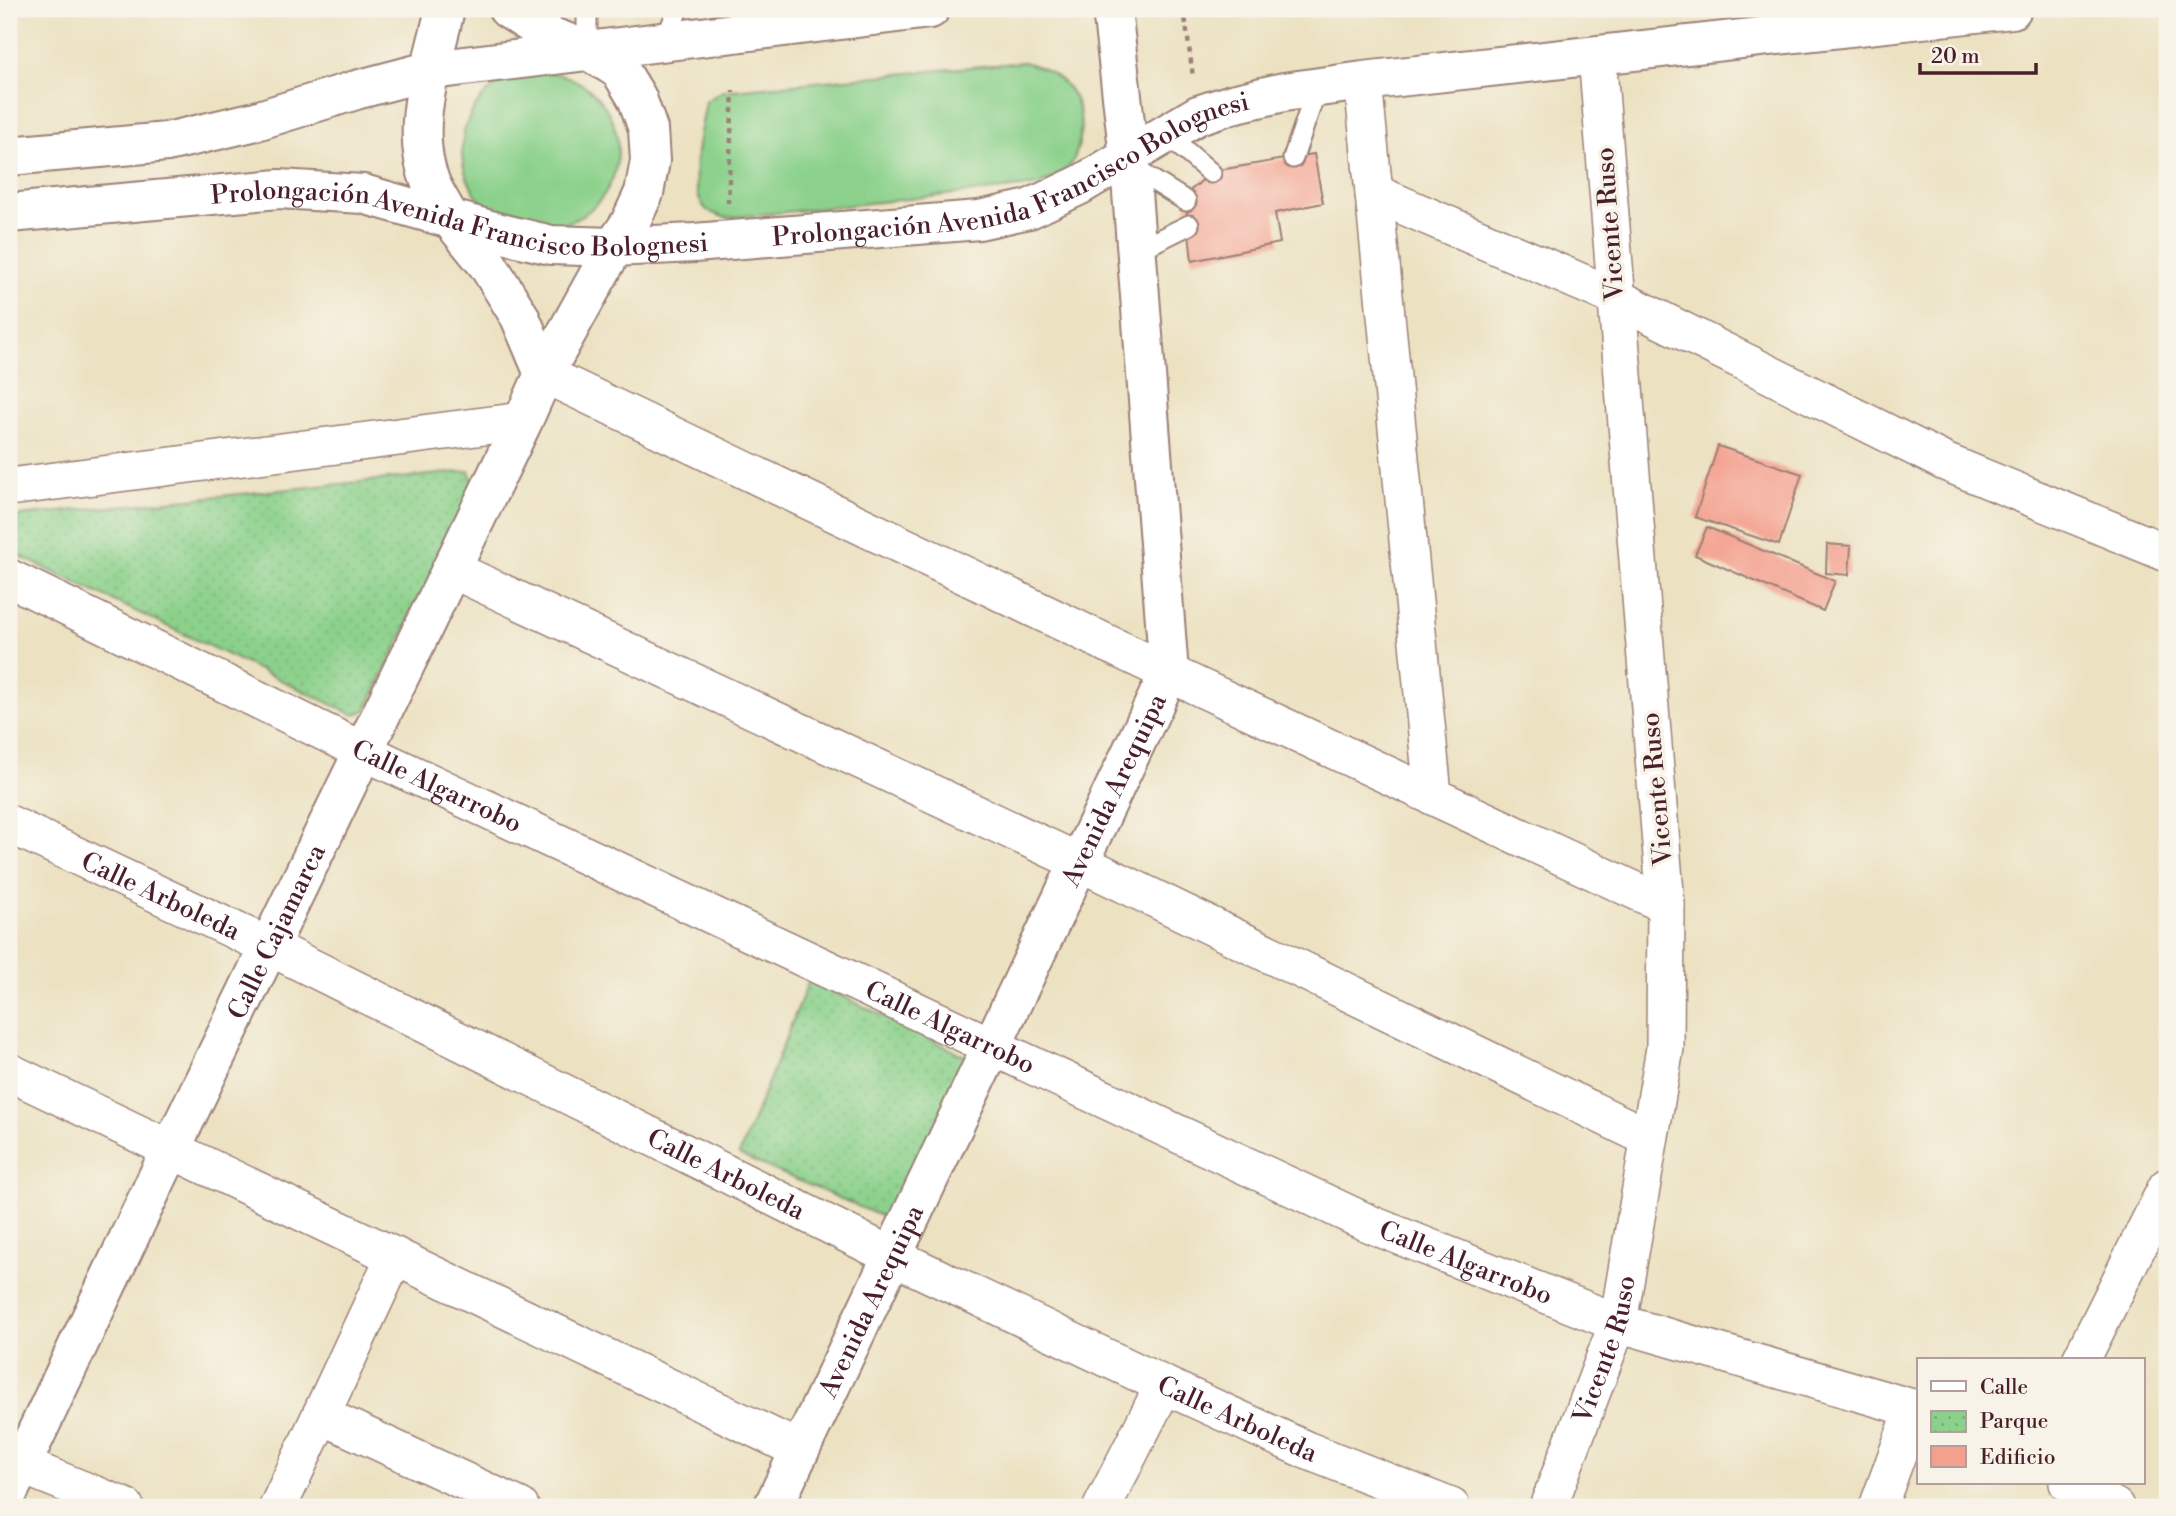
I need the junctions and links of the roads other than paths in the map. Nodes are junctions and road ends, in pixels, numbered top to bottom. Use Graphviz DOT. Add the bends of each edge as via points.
graph roads {
  1 [pos="445,9"];
  2 [pos="508,9"];
  3 [pos="587,9"];
  4 [pos="930,9"];
  5 [pos="1112,9"];
  6 [pos="2012,9"];
  7 [pos="855,12"];
  8 [pos="672,25"];
  9 [pos="587,50"];
  10 [pos="1597,55"];
  11 [pos="432,70"];
  12 [pos="1363,81"];
  13 [pos="1317,88"];
  14 [pos="1166,134"];
  15 [pos="9,156"];
  16 [pos="1293,158"];
  17 [pos="1129,161"];
  18 [pos="1211,173"];
  19 [pos="1374,193"];
  20 [pos="1186,201"];
  21 [pos="9,213"];
  22 [pos="449,217"];
  23 [pos="1189,225"];
  24 [pos="614,247"];
  25 [pos="1136,251"];
  26 [pos="1615,298"];
  27 [pos="544,374"];
  28 [pos="523,421"];
  29 [pos="9,486"];
  30 [pos="2167,553"];
  31 [pos="451,569"];
  32 [pos="9,578"];
  33 [pos="1169,673"];
  34 [pos="363,751"];
  35 [pos="1433,795"];
  36 [pos="9,824"];
  37 [pos="1079,862"];
  38 [pos="1666,905"];
  39 [pos="268,946"];
  40 [pos="992,1046"];
  41 [pos="9,1072"];
  42 [pos="1649,1138"];
  43 [pos="171,1149"];
  44 [pos="2167,1187"];
  45 [pos="395,1256"];
  46 [pos="892,1256"];
  47 [pos="1618,1323"];
  48 [pos="2082,1358"];
  49 [pos="1164,1385"];
  50 [pos="1916,1409"];
  51 [pos="321,1415"];
  52 [pos="800,1450"];
  53 [pos="15,1478"];
  54 [pos="2070,1484"];
  55 [pos="125,1507"];
  56 [pos="278,1507"];
  57 [pos="520,1507"];
  58 [pos="773,1507"];
  59 [pos="1102,1507"];
  60 [pos="1451,1507"];
  61 [pos="1548,1507"];
  62 [pos="1878,1507"];
  63 [pos="2115,1507"];
  1 -- 11 [label="main road"];
  2 -- 9 [label="main road, Calle Cajamarca" via="552,37"];
  3 -- 9 [label="lane"];
  4 -- 7 [label="main road"];
  5 -- 17 [label="main road, Avenida Arequipa"];
  6 -- 10 [label="main road, Prolongación Avenida Francisco Bolognesi"];
  7 -- 8 [label="main road"];
  8 -- 9 [label="main road"];
  9 -- 11 [label="main road"];
  9 -- 24 [label="main road, Calle Cajamarca" via="620,70 648,129 650,161 644,193"];
  10 -- 12 [label="main road, Prolongación Avenida Francisco Bolognesi"];
  10 -- 26 [label="street, Vicente Ruso"];
  11 -- 15 [label="main road" via="167,142"];
  11 -- 22 [label="main road" via="422,107 421,145 431,183"];
  12 -- 13 [label="main road, Prolongación Avenida Francisco Bolognesi"];
  12 -- 19 [label="street"];
  13 -- 14 [label="main road, Prolongación Avenida Francisco Bolognesi" via="1233,104 1198,115"];
  13 -- 16 [label="lane"];
  14 -- 17 [label="main road, Prolongación Avenida Francisco Bolognesi"];
  14 -- 18 [label="lane"];
  17 -- 20 [label="lane"];
  17 -- 24 [label="main road, Prolongación Avenida Francisco Bolognesi" via="1029,209 979,220"];
  17 -- 25 [label="main road, Avenida Arequipa"];
  19 -- 26 [label="street"];
  19 -- 35 [label="street"];
  21 -- 22 [label="main road, Prolongación Avenida Francisco Bolognesi" via="279,189 363,194"];
  22 -- 24 [label="main road, Prolongación Avenida Francisco Bolognesi" via="551,245"];
  22 -- 27 [label="main road" via="488,265 520,317"];
  23 -- 25 [label="lane"];
  24 -- 27 [label="main road, Calle Cajamarca"];
  25 -- 33 [label="main road, Avenida Arequipa"];
  26 -- 30 [label="street" via="1945,462"];
  26 -- 38 [label="street, Vicente Ruso"];
  27 -- 28 [label="main road, Calle Cajamarca"];
  27 -- 33 [label="street"];
  28 -- 29 [label="street"];
  28 -- 31 [label="main road, Calle Cajamarca"];
  31 -- 34 [label="main road, Calle Cajamarca"];
  31 -- 37 [label="street"];
  32 -- 34 [label="street, Calle Algarrobo"];
  33 -- 35 [label="street"];
  33 -- 37 [label="main road, Avenida Arequipa"];
  34 -- 39 [label="main road, Calle Cajamarca"];
  34 -- 40 [label="street, Calle Algarrobo"];
  35 -- 38 [label="street"];
  36 -- 39 [label="street, Calle Arboleda"];
  37 -- 40 [label="main road, Avenida Arequipa"];
  37 -- 42 [label="street"];
  38 -- 42 [label="street, Vicente Ruso" via="1665,1048"];
  39 -- 43 [label="main road, Calle Cajamarca"];
  39 -- 46 [label="street, Calle Arboleda"];
  40 -- 46 [label="main road, Avenida Arequipa"];
  40 -- 47 [label="street, Calle Algarrobo" via="1370,1224"];
  41 -- 43 [label="street"];
  42 -- 47 [label="street, Vicente Ruso"];
  43 -- 45 [label="street"];
  43 -- 53 [label="main road, Calle Cajamarca"];
  44 -- 48 [label="street"];
  45 -- 51 [label="street"];
  45 -- 52 [label="street"];
  46 -- 49 [label="street, Calle Arboleda"];
  46 -- 52 [label="main road, Avenida Arequipa"];
  47 -- 50 [label="street, Calle Algarrobo"];
  47 -- 61 [label="street, Vicente Ruso"];
  49 -- 59 [label="street"];
  49 -- 60 [label="street, Calle Arboleda" via="1306,1450"];
  50 -- 62 [label="street"];
  51 -- 56 [label="street"];
  51 -- 57 [label="street"];
  52 -- 58 [label="main road, Avenida Arequipa"];
  53 -- 55 [label="street"];
  54 -- 63 [label="street"];
}
